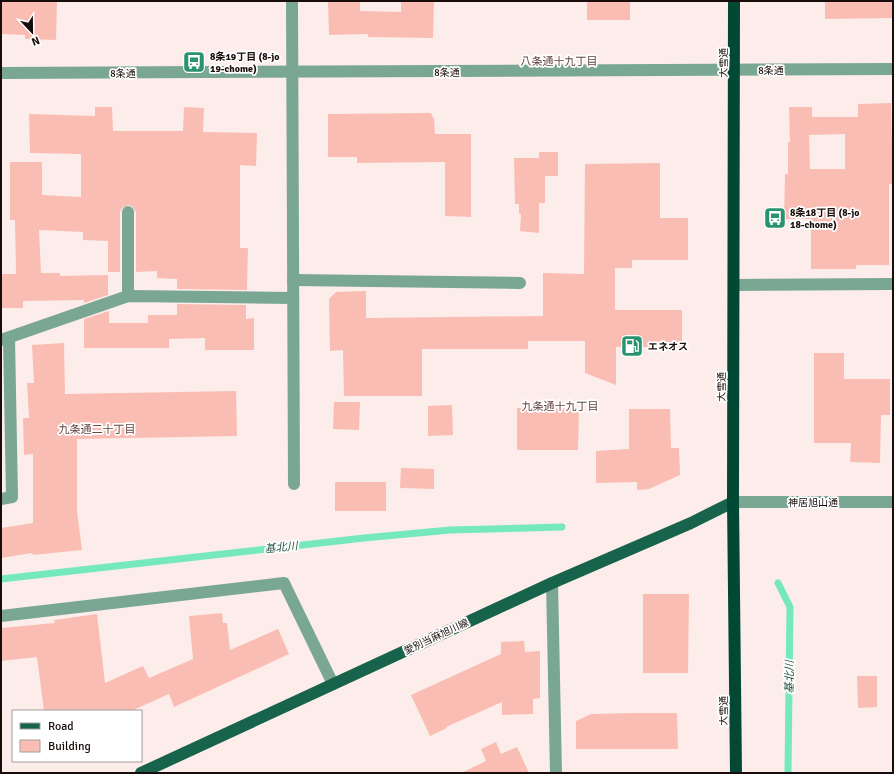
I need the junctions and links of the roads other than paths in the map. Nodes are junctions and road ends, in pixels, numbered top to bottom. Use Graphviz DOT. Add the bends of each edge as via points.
graph roads {
  1 [pos="292,1"];
  2 [pos="734,1"];
  3 [pos="893,69"];
  4 [pos="734,70"];
  5 [pos="293,72"];
  6 [pos="1,73"];
  7 [pos="128,212"];
  8 [pos="293,280"];
  9 [pos="520,284"];
  10 [pos="893,284"];
  11 [pos="734,285"];
  12 [pos="128,296"];
  13 [pos="293,298"];
  14 [pos="5,339"];
  15 [pos="294,484"];
  16 [pos="1,499"];
  17 [pos="733,502"];
  18 [pos="893,502"];
  19 [pos="552,583"];
  20 [pos="1,616"];
  21 [pos="333,684"];
  22 [pos="141,773"];
  23 [pos="556,773"];
  24 [pos="736,773"];
  1 -- 5 [label="street"];
  2 -- 4 [label="highway, 大雪通"];
  3 -- 4 [label="street, 8条通"];
  4 -- 5 [label="street, 8条通"];
  4 -- 11 [label="highway, 大雪通"];
  5 -- 6 [label="street, 8条通"];
  5 -- 8 [label="street"];
  7 -- 12 [label="street"];
  8 -- 9 [label="street"];
  8 -- 13 [label="street"];
  10 -- 11 [label="street"];
  11 -- 17 [label="highway, 大雪通"];
  12 -- 13 [label="street"];
  12 -- 14 [label="street"];
  13 -- 15 [label="street"];
  14 -- 16 [label="street" via="12,497"];
  17 -- 18 [label="street, 神居旭山通"];
  17 -- 19 [label="main road, 愛別当麻旭川線" via="691,523"];
  17 -- 24 [label="highway, 大雪通"];
  19 -- 21 [label="main road, 愛別当麻旭川線"];
  19 -- 23 [label="street"];
  20 -- 21 [label="street" via="284,583"];
  21 -- 22 [label="main road, 愛別当麻旭川線"];
}
